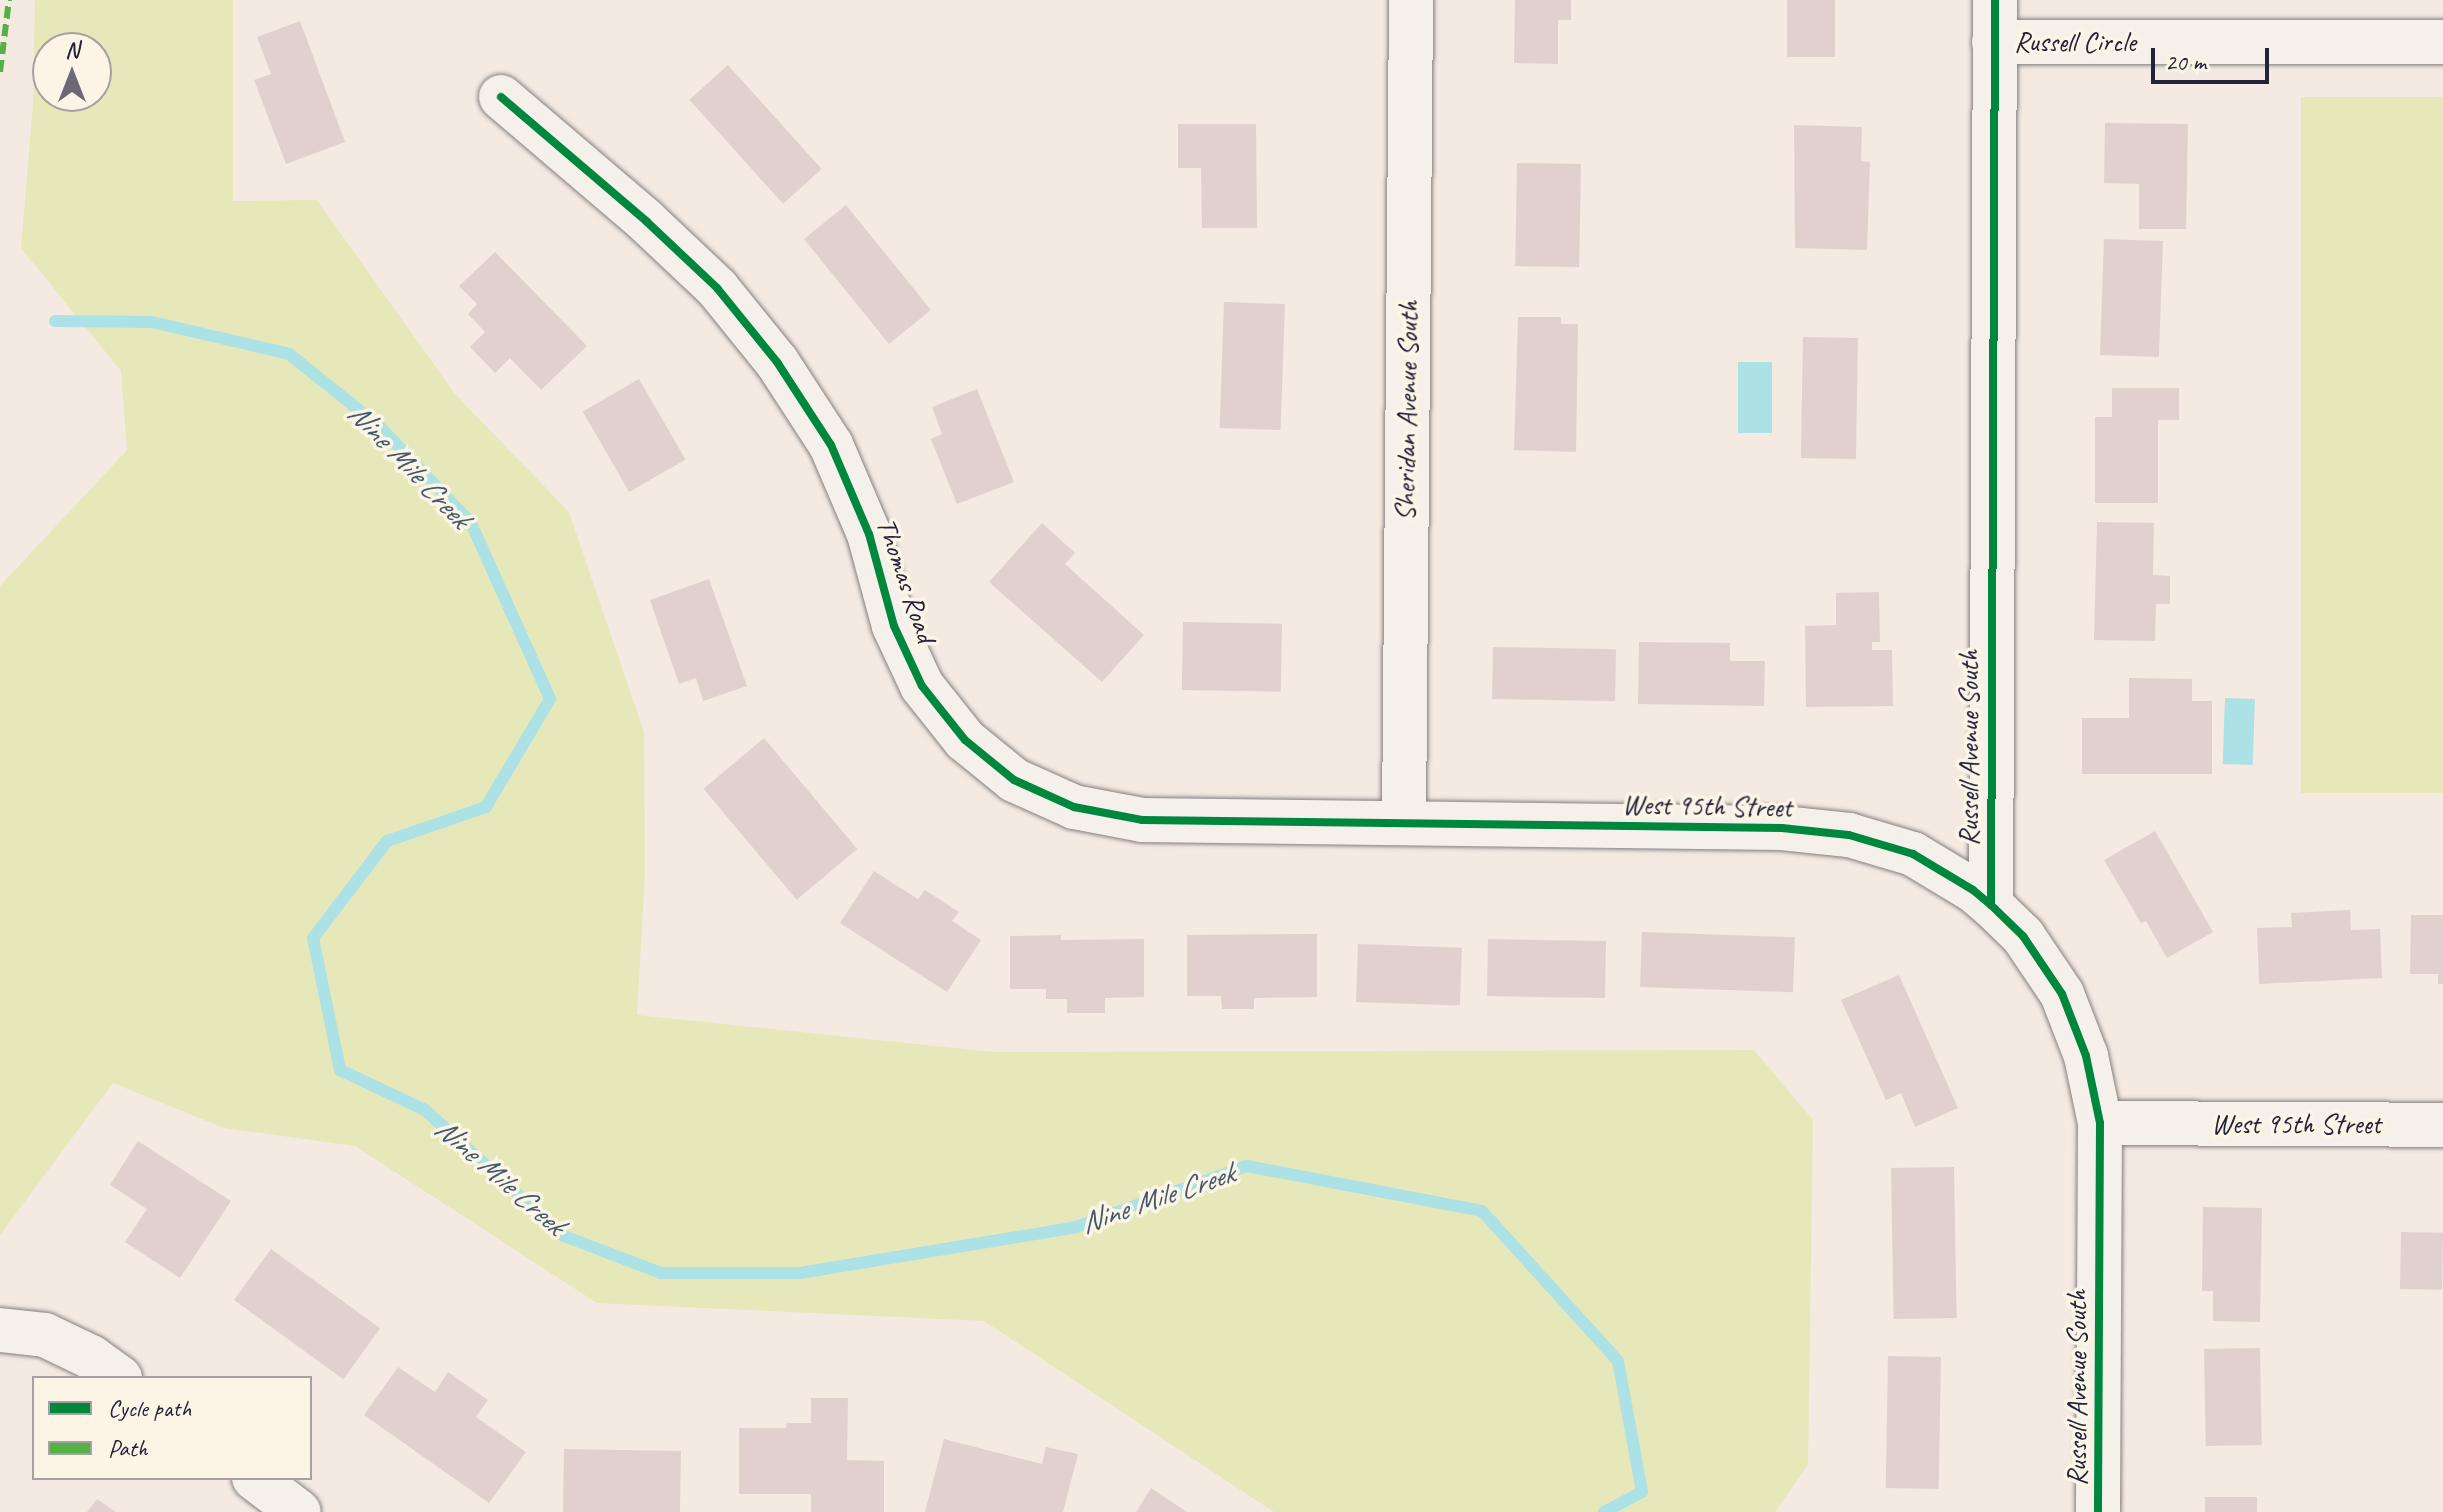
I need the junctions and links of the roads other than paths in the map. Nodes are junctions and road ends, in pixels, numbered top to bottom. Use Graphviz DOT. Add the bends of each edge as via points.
graph roads {
  1 [pos="1411,0"];
  2 [pos="1995,21"];
  3 [pos="2443,42"];
  4 [pos="501,97"];
  5 [pos="1404,822"];
  6 [pos="1991,905"];
  7 [pos="2100,1123"];
  8 [pos="2443,1125"];
  9 [pos="0,1330"];
  10 [pos="117,1376"];
  11 [pos="257,1480"];
  12 [pos="299,1512"];
  13 [pos="2098,1512"];
  1 -- 5 [label="street, Sheridan Avenue South"];
  2 -- 3 [label="street, Russell Circle"];
  2 -- 6 [label="street, Russell Avenue South"];
  4 -- 5 [label="street, Thomas Road" via="717,288 777,362 831,445 869,534 894,626 922,686 965,740 1014,780 1074,807 1142,820"];
  5 -- 6 [label="street, West 95th Street" via="1782,828 1849,835 1913,854"];
  6 -- 7 [label="street, Russell Avenue South" via="2023,936 2062,994 2086,1056"];
  7 -- 8 [label="street, West 95th Street"];
  7 -- 13 [label="street, Russell Avenue South"];
  9 -- 10 [label="street" via="45,1335"];
  11 -- 12 [label="street"];
}
